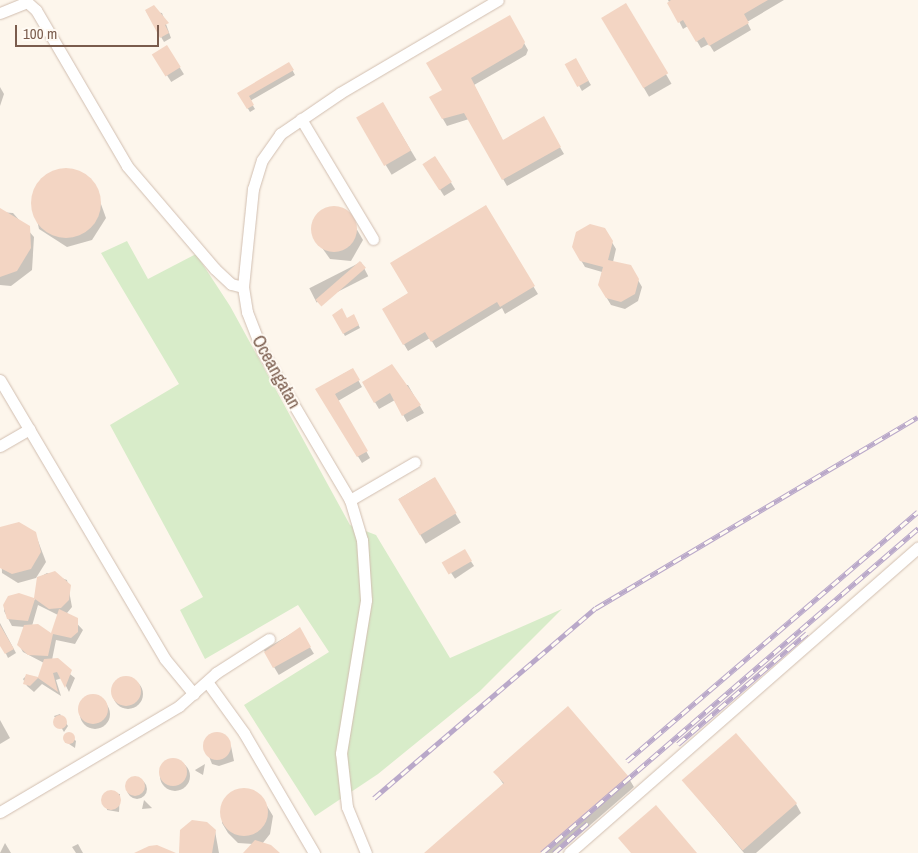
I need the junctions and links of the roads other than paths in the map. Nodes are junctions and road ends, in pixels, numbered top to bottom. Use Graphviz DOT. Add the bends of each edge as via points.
graph roads {
  1 [pos="498,0"];
  2 [pos="0,14"];
  3 [pos="301,119"];
  4 [pos="372,239"];
  5 [pos="243,287"];
  6 [pos="0,380"];
  7 [pos="29,429"];
  8 [pos="0,446"];
  9 [pos="415,462"];
  10 [pos="350,500"];
  11 [pos="918,547"];
  12 [pos="269,639"];
  13 [pos="208,683"];
  14 [pos="194,694"];
  15 [pos="0,812"];
  16 [pos="314,853"];
  17 [pos="366,853"];
  18 [pos="569,853"];
  1 -- 3 [label="street, Oceangatan"];
  2 -- 5 [label="street" via="27,2 36,10 126,166 215,269 231,284"];
  3 -- 4 [label="street"];
  3 -- 5 [label="street, Oceangatan" via="280,134 262,160 253,188"];
  5 -- 10 [label="street, Oceangatan" via="254,334"];
  6 -- 7 [label="street"];
  7 -- 8 [label="street"];
  7 -- 14 [label="street" via="165,659"];
  9 -- 10 [label="street"];
  10 -- 17 [label="street, Oceangatan" via="362,540 366,600 341,753 347,806"];
  11 -- 18 [label="street"];
  12 -- 13 [label="street"];
  13 -- 14 [label="street"];
  13 -- 16 [label="street" via="244,733"];
  14 -- 15 [label="street"];
}
